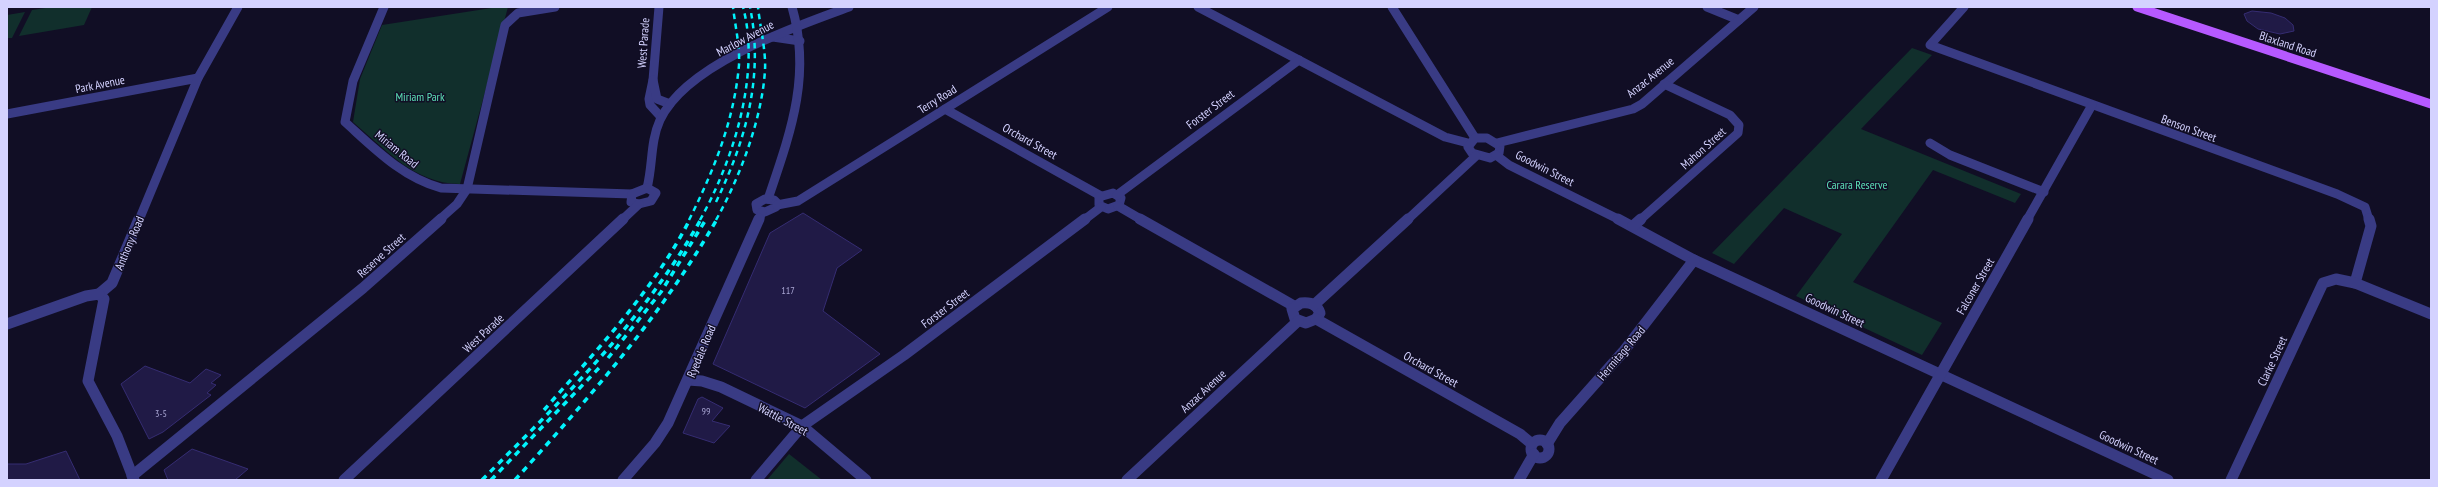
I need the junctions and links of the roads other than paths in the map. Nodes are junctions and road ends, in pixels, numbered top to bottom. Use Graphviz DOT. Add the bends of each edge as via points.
graph roads {
  1 [pos="238,7"];
  2 [pos="384,7"];
  3 [pos="555,7"];
  4 [pos="659,7"];
  5 [pos="792,7"];
  6 [pos="849,7"];
  7 [pos="1108,7"];
  8 [pos="1198,7"];
  9 [pos="1392,7"];
  10 [pos="1707,7"];
  11 [pos="1754,7"];
  12 [pos="1964,7"];
  13 [pos="2137,7"];
  14 [pos="1739,20"];
  15 [pos="798,24"];
  16 [pos="773,37"];
  17 [pos="800,41"];
  18 [pos="1299,60"];
  19 [pos="198,78"];
  20 [pos="653,80"];
  21 [pos="1664,84"];
  22 [pos="2431,104"];
  23 [pos="2092,105"];
  24 [pos="945,109"];
  25 [pos="665,111"];
  26 [pos="7,114"];
  27 [pos="1464,124"];
  28 [pos="1427,126"];
  29 [pos="1472,141"];
  30 [pos="1497,143"];
  31 [pos="1930,143"];
  32 [pos="1496,155"];
  33 [pos="1476,156"];
  34 [pos="647,188"];
  35 [pos="467,189"];
  36 [pos="2044,192"];
  37 [pos="632,194"];
  38 [pos="1117,194"];
  39 [pos="768,199"];
  40 [pos="1101,201"];
  41 [pos="639,204"];
  42 [pos="777,205"];
  43 [pos="1118,206"];
  44 [pos="762,212"];
  45 [pos="1633,226"];
  46 [pos="1694,260"];
  47 [pos="2355,283"];
  48 [pos="100,294"];
  49 [pos="1314,305"];
  50 [pos="1294,306"];
  51 [pos="2431,314"];
  52 [pos="1316,319"];
  53 [pos="1298,321"];
  54 [pos="7,324"];
  55 [pos="1941,373"];
  56 [pos="688,380"];
  57 [pos="802,426"];
  58 [pos="1533,449"];
  59 [pos="133,478"];
  60 [pos="344,480"];
  61 [pos="623,480"];
  62 [pos="756,480"];
  63 [pos="866,480"];
  64 [pos="1127,480"];
  65 [pos="1519,480"];
  66 [pos="1880,480"];
  67 [pos="2168,480"];
  68 [pos="2231,480"];
  1 -- 19 [label="street, Anthony Road"];
  2 -- 35 [label="street, Miriam Road" via="353,80 345,122 406,174 422,184"];
  3 -- 35 [label="street, Reserve Street" via="518,13 505,25"];
  4 -- 20 [label="street, West Parade"];
  5 -- 15 [label="street"];
  6 -- 15 [label="street, Marlow Avenue"];
  7 -- 24 [label="street, Terry Road"];
  8 -- 18 [label="street"];
  9 -- 27 [label="street"];
  10 -- 14 [label="street"];
  11 -- 14 [label="street, Anzac Avenue"];
  12 -- 23 [label="street, Benson Street" via="1930,45"];
  13 -- 22 [label="main road, Blaxland Road"];
  14 -- 21 [label="street, Anzac Avenue"];
  15 -- 16 [label="street, Marlow Avenue"];
  15 -- 17 [label="street"];
  16 -- 17 [label="street"];
  16 -- 25 [label="street, Marlow Avenue" via="717,66 692,83"];
  17 -- 39 [label="street" via="801,59 795,104 785,148"];
  18 -- 28 [label="street"];
  18 -- 38 [label="street, Forster Street"];
  19 -- 26 [label="street, Park Avenue"];
  19 -- 48 [label="street, Anthony Road" via="112,283"];
  20 -- 25 [label="street, West Parade" via="657,99"];
  20 -- 25 [label="street, West Parade" via="648,99 650,105"];
  21 -- 30 [label="street, Anzac Avenue" via="1633,108"];
  21 -- 45 [label="street, Mahon Street" via="1730,115 1739,125 1738,133"];
  23 -- 36 [label="street, Falconer Street"];
  23 -- 47 [label="street, Benson Street" via="2338,194 2365,207 2371,226"];
  24 -- 40 [label="street, Orchard Street"];
  24 -- 42 [label="street, Terry Road" via="798,201"];
  25 -- 34 [label="street" via="652,141"];
  27 -- 28 [label="street" via="1462,131 1452,135"];
  27 -- 29 [label="street"];
  28 -- 29 [label="street" via="1445,137"];
  29 -- 30 [label="street" via="1486,138"];
  29 -- 33 [label="street" via="1469,150"];
  30 -- 32 [label="street" via="1500,149"];
  31 -- 36 [label="street" via="1950,155"];
  32 -- 33 [label="street" via="1490,158"];
  32 -- 45 [label="street, Goodwin Street" via="1509,165"];
  33 -- 49 [label="street"];
  34 -- 37 [label="street"];
  34 -- 41 [label="street, West Parade" via="654,190 656,195 651,201"];
  35 -- 37 [label="street, Miriam Road"];
  35 -- 59 [label="street, Reserve Street" via="455,207 363,288"];
  36 -- 55 [label="street, Falconer Street"];
  37 -- 41 [label="street" via="631,202"];
  38 -- 40 [label="street" via="1109,193"];
  38 -- 43 [label="street" via="1122,200"];
  39 -- 42 [label="street" via="776,201"];
  39 -- 44 [label="street, Ryedale Road" via="756,204 757,210"];
  40 -- 43 [label="street" via="1108,209"];
  40 -- 57 [label="street, Forster Street" via="904,355"];
  41 -- 60 [label="street, West Parade"];
  42 -- 44 [label="street, Terry Road" via="771,211"];
  43 -- 50 [label="street"];
  44 -- 56 [label="street, Ryedale Road"];
  45 -- 46 [label="street, Goodwin Street"];
  46 -- 55 [label="street, Goodwin Street"];
  46 -- 58 [label="street, Hermitage Road" via="1623,352 1560,423 1547,444 1550,452 1547,456"];
  47 -- 51 [label="street, Clarke Street"];
  47 -- 68 [label="street, Clarke Street" via="2336,279 2323,283"];
  48 -- 54 [label="street" via="86,296"];
  48 -- 59 [label="street" via="104,299 88,381 117,436"];
  49 -- 50 [label="street" via="1301,303"];
  49 -- 52 [label="street" via="1320,313"];
  50 -- 53 [label="street" via="1292,316"];
  52 -- 53 [label="street" via="1310,322"];
  52 -- 58 [label="street, Orchard Street" via="1520,434"];
  53 -- 64 [label="street, Anzac Avenue"];
  55 -- 66 [label="street, Falconer Street"];
  55 -- 67 [label="street, Goodwin Street"];
  56 -- 57 [label="street, Wattle Street" via="721,387"];
  56 -- 61 [label="street, Ryedale Road" via="661,435"];
  57 -- 62 [label="street, Forster Street"];
  57 -- 63 [label="street, Wattle Street"];
  58 -- 65 [label="street"];
}
